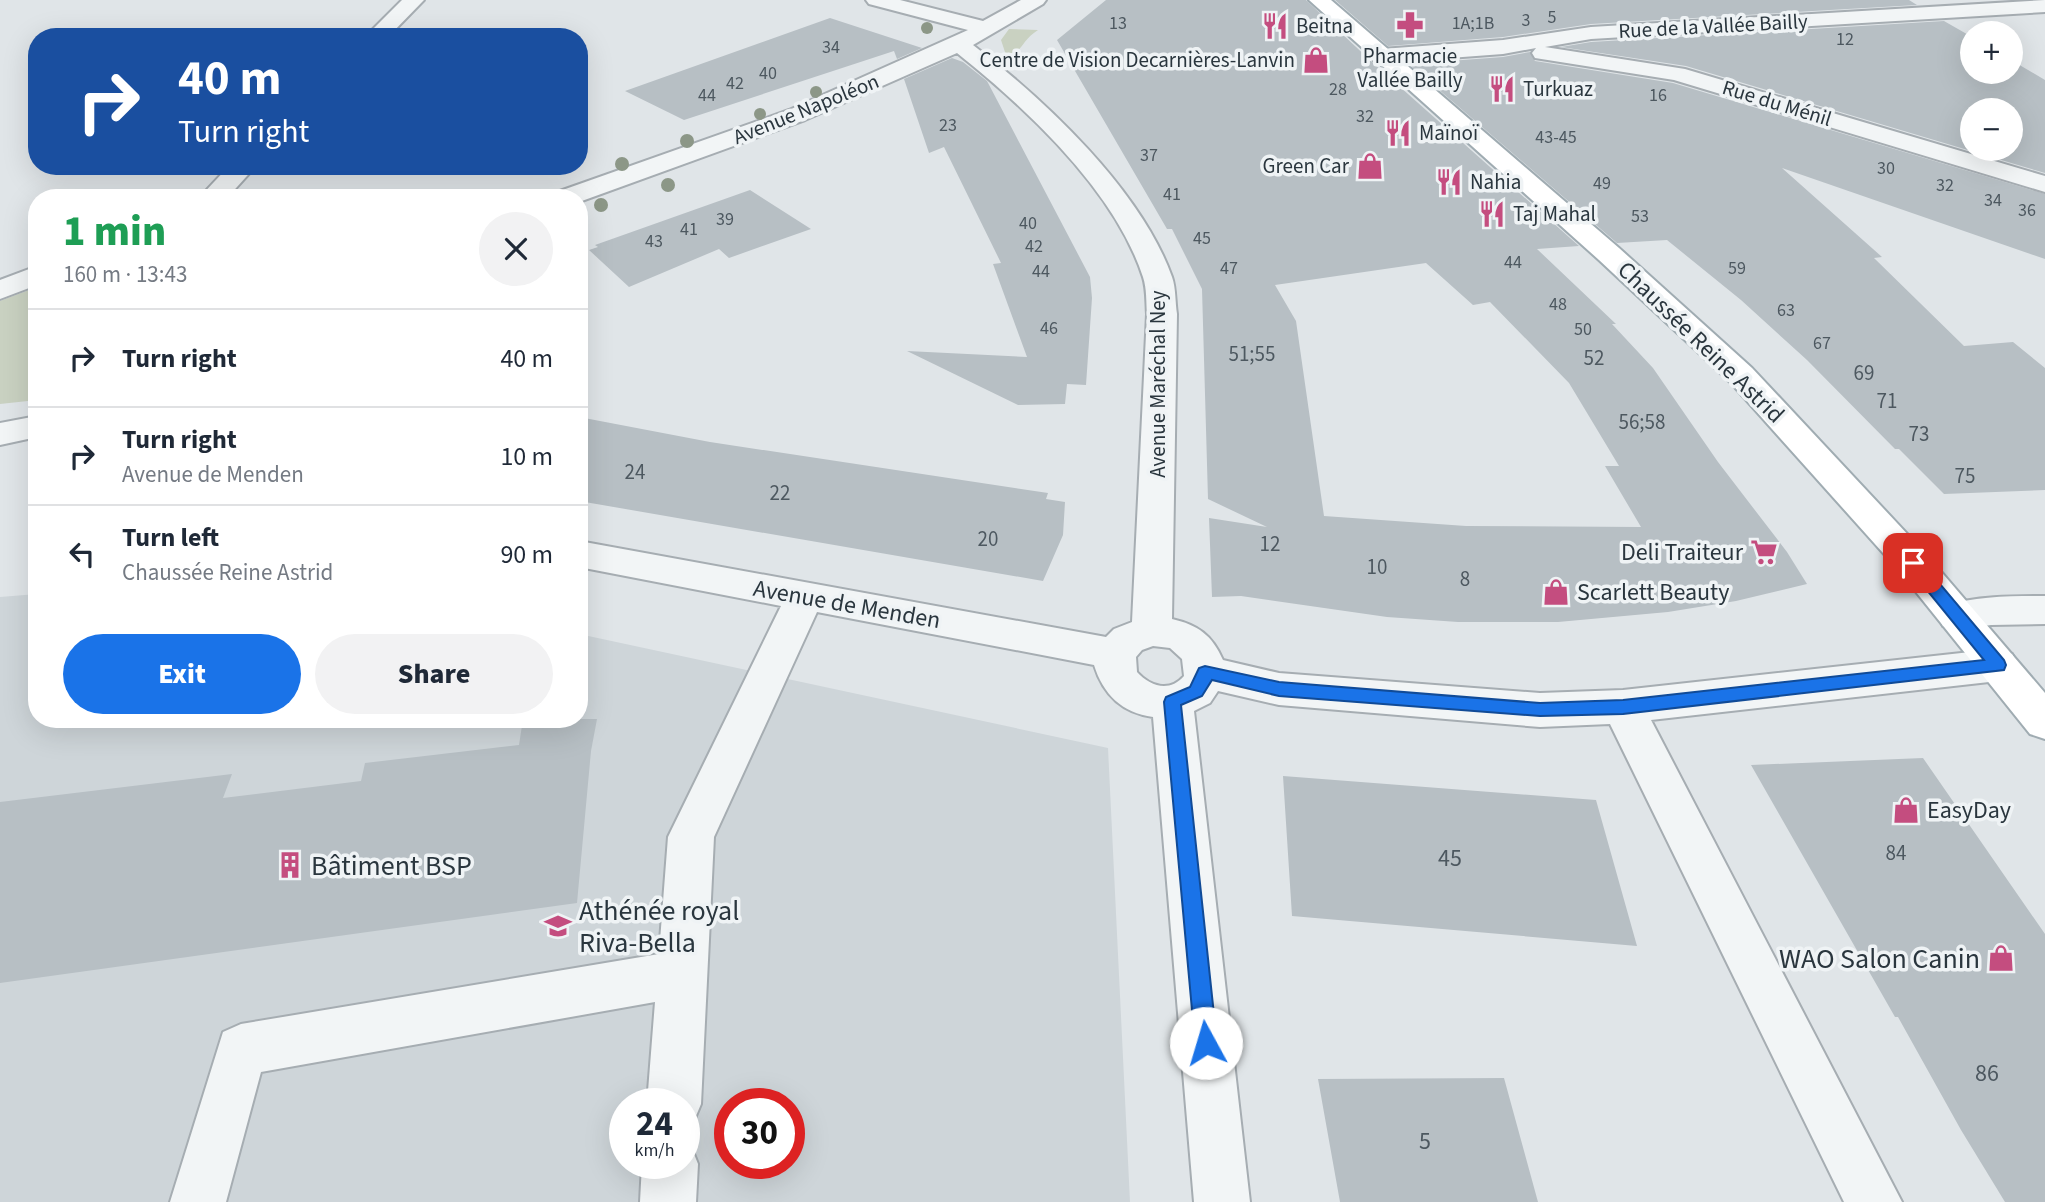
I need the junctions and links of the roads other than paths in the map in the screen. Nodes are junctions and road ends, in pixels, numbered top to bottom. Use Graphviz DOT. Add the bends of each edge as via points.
graph roads {
  1 [pos="414,0"];
  2 [pos="876,0"];
  3 [pos="1036,0"];
  4 [pos="1319,0"];
  5 [pos="2045,6"];
  6 [pos="984,27"];
  7 [pos="385,28"];
  8 [pos="959,44"];
  9 [pos="1503,47"];
  10 [pos="1382,56"];
  11 [pos="235,175"];
  12 [pos="2045,184"];
  13 [pos="221,189"];
  14 [pos="588,190"];
  15 [pos="28,279"];
  16 [pos="0,290"];
  17 [pos="28,428"];
  18 [pos="0,434"];
  19 [pos="588,556"];
  20 [pos="805,596"];
  21 [pos="2045,610"];
  22 [pos="1958,616"];
  23 [pos="1151,631"];
  24 [pos="1115,653"];
  25 [pos="1998,665"];
  26 [pos="1189,687"];
  27 [pos="1623,707"];
  28 [pos="2045,722"];
  29 [pos="682,973"];
  30 [pos="675,1088"];
  31 [pos="669,1179"];
  32 [pos="198,1202"];
  33 [pos="668,1202"];
  34 [pos="1222,1202"];
  35 [pos="1874,1202"];
  1 -- 7 [label="street"];
  2 -- 6 [label="street"];
  3 -- 6 [label="street, Avenue Napoléon"];
  4 -- 10 [label="main road, Chaussée Reine Astrid"];
  5 -- 9 [label="street, Rue de la Vallée Bailly" via="1591,33"];
  6 -- 8 [label="street, Avenue Napoléon"];
  8 -- 14 [label="street, Avenue Napoléon" via="797,115"];
  8 -- 23 [label="street, Avenue Maréchal Ney" via="995,71 1070,146 1125,219 1157,278 1162,314"];
  9 -- 10 [label="street, Rue de la Vallée Bailly"];
  9 -- 12 [label="street, Rue du Ménil" via="1677,74"];
  10 -- 22 [label="main road, Chaussée Reine Astrid" via="1741,375"];
  11 -- 13 [label="street"];
  15 -- 16 [label="street"];
  17 -- 18 [label="street"];
  19 -- 20 [label="street, Avenue de Menden"];
  20 -- 24 [label="street, Avenue de Menden"];
  20 -- 29 [label="street" via="691,837"];
  21 -- 22 [label="street"];
  22 -- 25 [label="main road, Chaussée Reine Astrid"];
  23 -- 24 [label="street" via="1128,639"];
  23 -- 26 [label="street" via="1184,638 1200,653"];
  24 -- 26 [label="street" via="1120,683 1133,695 1153,702"];
  25 -- 27 [label="street"];
  25 -- 28 [label="main road, Chaussée Reine Astrid"];
  26 -- 27 [label="street" via="1279,689 1540,710"];
  26 -- 34 [label="street"];
  27 -- 35 [label="street"];
  29 -- 30 [label="street"];
  29 -- 32 [label="street" via="241,1050"];
  31 -- 33 [label="street"];
}
